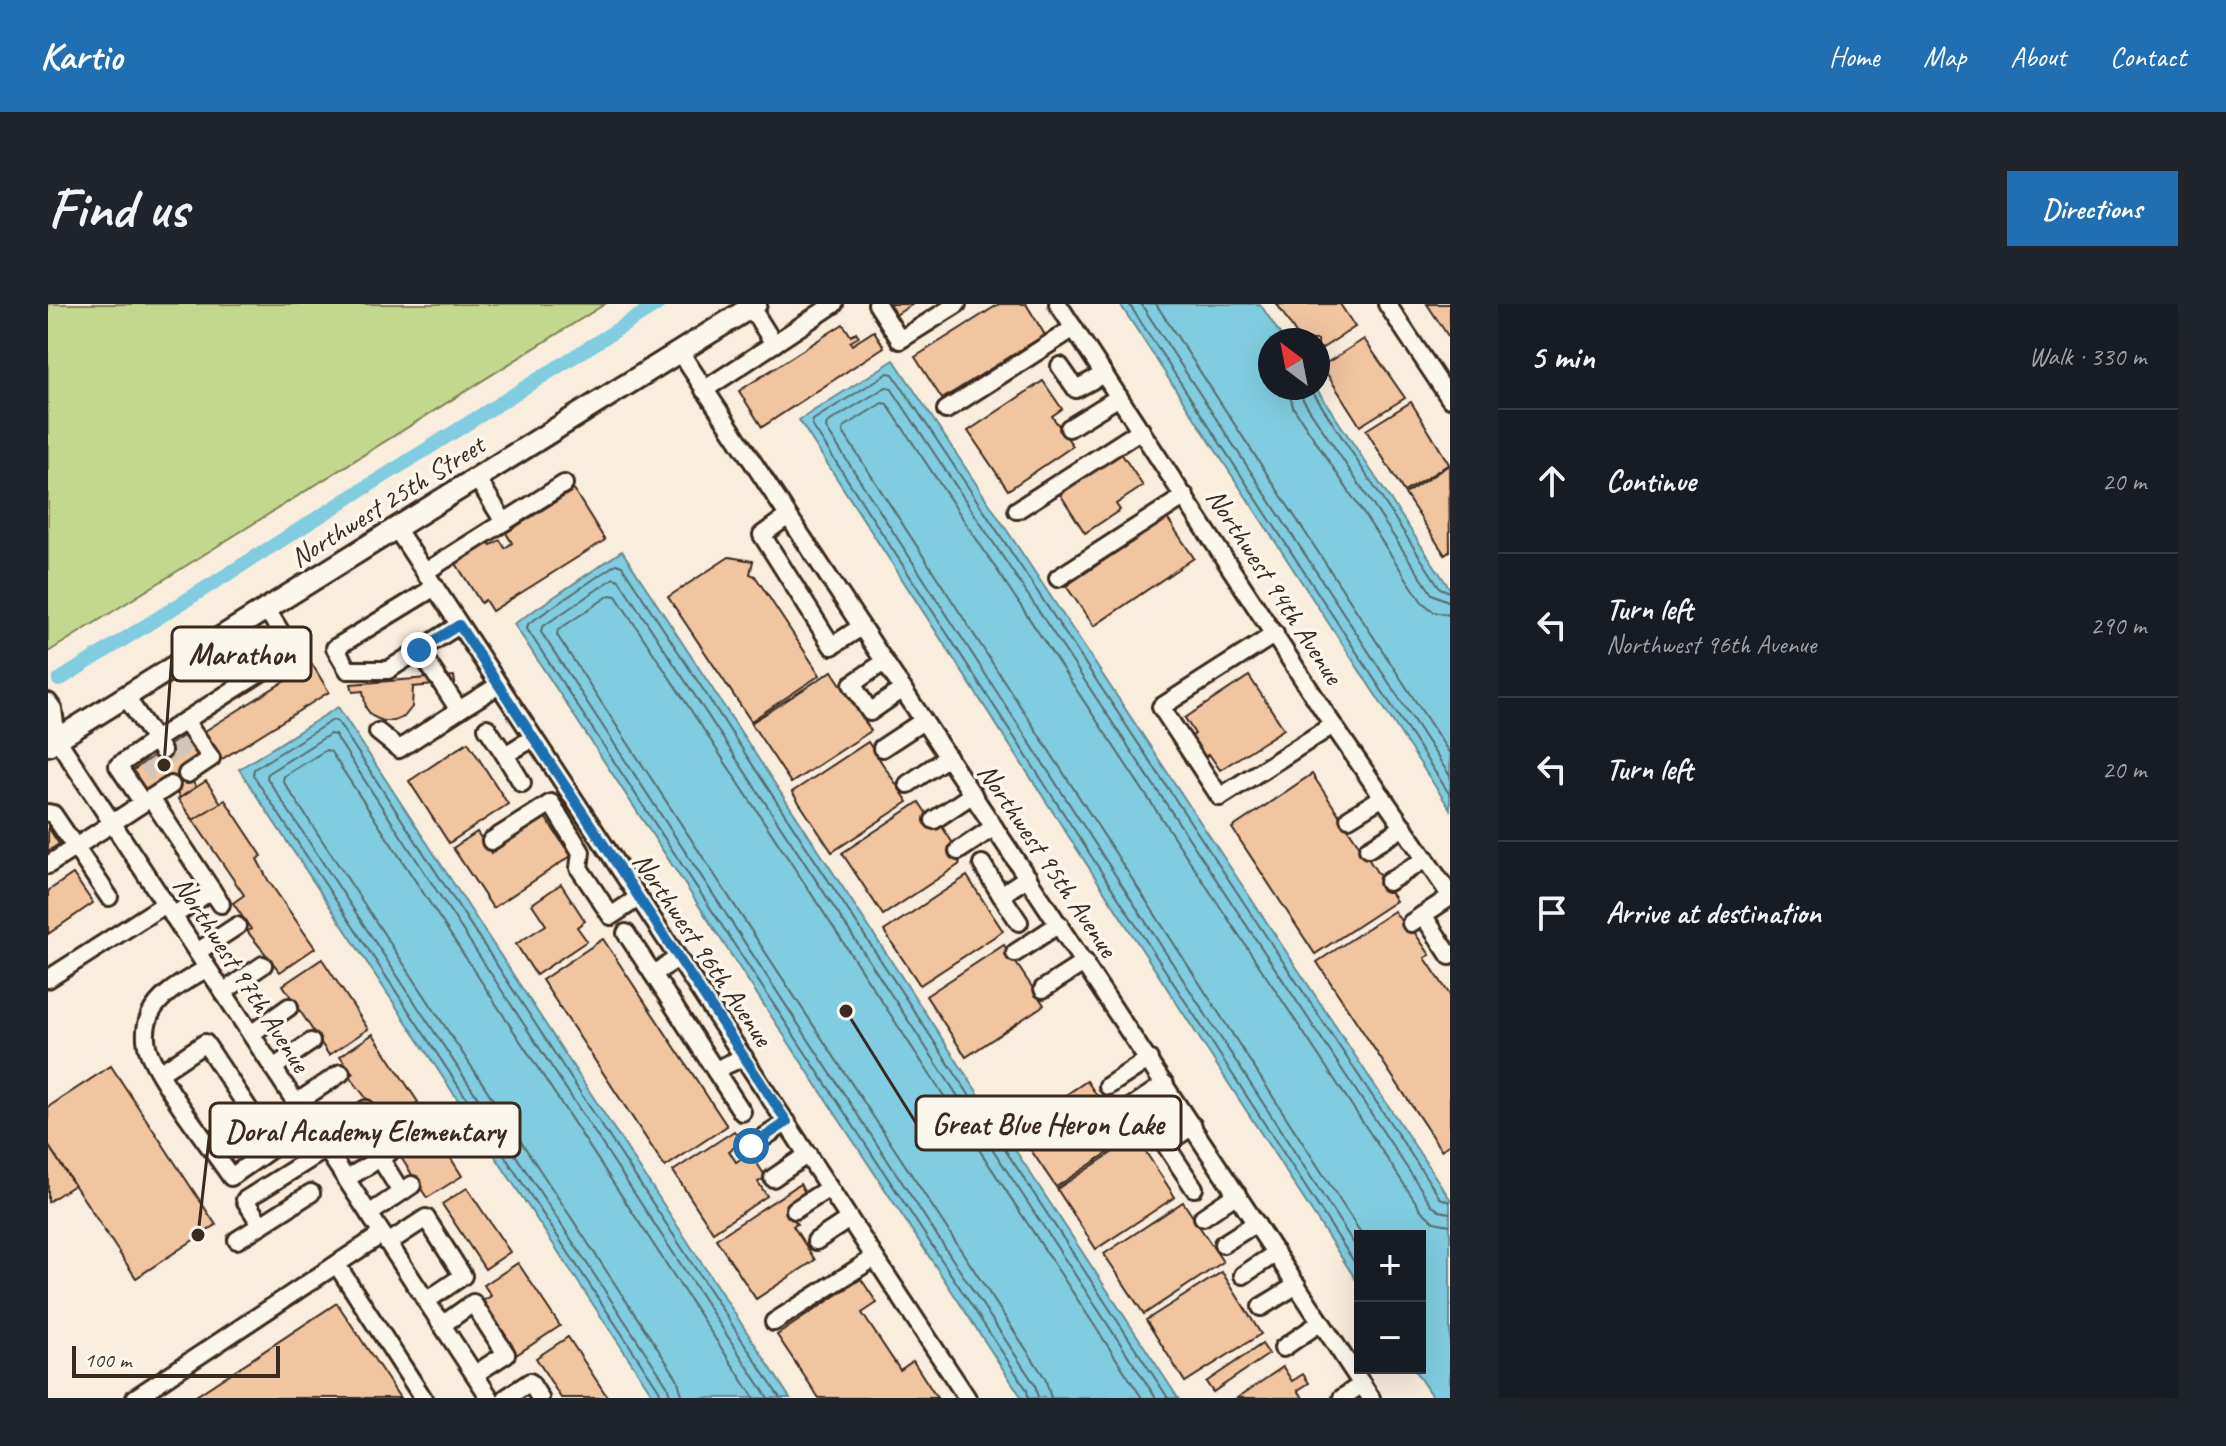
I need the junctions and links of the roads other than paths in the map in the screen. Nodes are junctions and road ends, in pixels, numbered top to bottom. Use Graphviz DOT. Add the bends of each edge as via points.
graph roads {
  1 [pos="834,304"];
  2 [pos="877,304"];
  3 [pos="957,304"];
  4 [pos="1058,304"];
  5 [pos="1387,304"];
  6 [pos="754,306"];
  7 [pos="1074,328"];
  8 [pos="774,344"];
  9 [pos="680,352"];
  10 [pos="1060,366"];
  11 [pos="1104,374"];
  12 [pos="704,390"];
  13 [pos="1119,397"];
  14 [pos="1450,399"];
  15 [pos="946,410"];
  16 [pos="1069,428"];
  17 [pos="1141,430"];
  18 [pos="477,478"];
  19 [pos="564,484"];
  20 [pos="1185,496"];
  21 [pos="1017,510"];
  22 [pos="788,516"];
  23 [pos="504,522"];
  24 [pos="396,528"];
  25 [pos="1058,578"];
  26 [pos="430,580"];
  27 [pos="267,610"];
  28 [pos="459,625"];
  29 [pos="861,627"];
  30 [pos="1275,634"];
  31 [pos="419,650"];
  32 [pos="884,662"];
  33 [pos="499,685"];
  34 [pos="903,689"];
  35 [pos="126,697"];
  36 [pos="48,702"];
  37 [pos="459,710"];
  38 [pos="185,721"];
  39 [pos="923,721"];
  40 [pos="1333,725"];
  41 [pos="487,728"];
  42 [pos="378,732"];
  43 [pos="533,738"];
  44 [pos="51,739"];
  45 [pos="165,741"];
  46 [pos="882,748"];
  47 [pos="505,755"];
  48 [pos="948,757"];
  49 [pos="190,769"];
  50 [pos="522,783"];
  51 [pos="908,784"];
  52 [pos="158,792"];
  53 [pos="973,794"];
  54 [pos="1383,797"];
  55 [pos="48,813"];
  56 [pos="1349,818"];
  57 [pos="934,820"];
  58 [pos="112,823"];
  59 [pos="994,827"];
  60 [pos="1404,827"];
  61 [pos="491,841"];
  62 [pos="76,846"];
  63 [pos="1368,849"];
  64 [pos="958,851"];
  65 [pos="1426,859"];
  66 [pos="982,864"];
  67 [pos="48,865"];
  68 [pos="1028,877"];
  69 [pos="1388,882"];
  70 [pos="1001,895"];
  71 [pos="1450,896"];
  72 [pos="109,897"];
  73 [pos="638,898"];
  74 [pos="169,910"];
  75 [pos="1019,922"];
  76 [pos="1059,924"];
  77 [pos="237,926"];
  78 [pos="626,933"];
  79 [pos="197,952"];
  80 [pos="1015,953"];
  81 [pos="1450,956"];
  82 [pos="678,958"];
  83 [pos="1085,962"];
  84 [pos="263,965"];
  85 [pos="207,968"];
  86 [pos="653,974"];
  87 [pos="48,979"];
  88 [pos="1043,989"];
  89 [pos="223,992"];
  90 [pos="289,1007"];
  91 [pos="251,1034"];
  92 [pos="311,1042"];
  93 [pos="744,1057"];
  94 [pos="1149,1059"];
  95 [pos="273,1068"];
  96 [pos="715,1070"];
  97 [pos="160,1073"];
  98 [pos="341,1073"];
  99 [pos="1165,1084"];
  100 [pos="1108,1086"];
  101 [pos="296,1103"];
  102 [pos="366,1109"];
  103 [pos="1125,1111"];
  104 [pos="742,1112"];
  105 [pos="787,1122"];
  106 [pos="1193,1126"];
  107 [pos="323,1144"];
  108 [pos="751,1146"];
  109 [pos="808,1154"];
  110 [pos="231,1177"];
  111 [pos="773,1178"];
  112 [pos="346,1179"];
  113 [pos="829,1188"];
  114 [pos="1194,1188"];
  115 [pos="311,1193"];
  116 [pos="1237,1194"];
  117 [pos="245,1200"];
  118 [pos="795,1210"];
  119 [pos="369,1214"];
  120 [pos="1203,1217"];
  121 [pos="849,1219"];
  122 [pos="1256,1223"];
  123 [pos="261,1225"];
  124 [pos="385,1238"];
  125 [pos="237,1240"];
  126 [pos="816,1241"];
  127 [pos="1223,1244"];
  128 [pos="1276,1253"];
  129 [pos="874,1258"];
  130 [pos="337,1265"];
  131 [pos="1243,1275"];
  132 [pos="1297,1285"];
  133 [pos="426,1301"];
  134 [pos="1261,1307"];
  135 [pos="774,1322"];
  136 [pos="1321,1322"];
  137 [pos="442,1325"];
  138 [pos="1283,1348"];
  139 [pos="475,1374"];
  140 [pos="1366,1391"];
  141 [pos="135,1398"];
  142 [pos="423,1398"];
  143 [pos="490,1398"];
  144 [pos="506,1398"];
  145 [pos="540,1398"];
  146 [pos="967,1398"];
  147 [pos="1342,1398"];
  1 -- 8 [label="street"];
  2 -- 3 [label="street" via="900,340"];
  4 -- 7 [label="street, Northwest 94th Avenue"];
  5 -- 14 [label="street"];
  6 -- 8 [label="street"];
  6 -- 9 [label="main road, Northwest 25th Street"];
  7 -- 11 [label="street, Northwest 94th Avenue"];
  7 -- 15 [label="street"];
  8 -- 12 [label="street"];
  9 -- 12 [label="street, Northwest 95th Avenue"];
  9 -- 18 [label="main road, Northwest 25th Street"];
  10 -- 11 [label="street" via="1076,389"];
  11 -- 13 [label="street, Northwest 94th Avenue"];
  12 -- 22 [label="street, Northwest 95th Avenue"];
  13 -- 16 [label="street"];
  13 -- 17 [label="street, Northwest 94th Avenue"];
  17 -- 20 [label="street, Northwest 94th Avenue"];
  17 -- 21 [label="street"];
  18 -- 23 [label="street"];
  18 -- 24 [label="main road, Northwest 25th Street"];
  19 -- 23 [label="street"];
  20 -- 25 [label="street"];
  20 -- 30 [label="street, Northwest 94th Avenue"];
  22 -- 29 [label="street, Northwest 95th Avenue"];
  22 -- 29 [label="street" via="762,535 832,646"];
  23 -- 26 [label="street"];
  24 -- 26 [label="street, Northwest 96th Avenue"];
  24 -- 27 [label="main road, Northwest 25th Street"];
  26 -- 28 [label="street, Northwest 96th Avenue"];
  26 -- 31 [label="street" via="335,648 348,670 388,670"];
  27 -- 35 [label="main road, Northwest 25th Street"];
  27 -- 38 [label="street" via="293,652"];
  28 -- 31 [label="street"];
  28 -- 33 [label="street, Northwest 96th Avenue"];
  29 -- 32 [label="street, Northwest 95th Avenue"];
  30 -- 40 [label="street, Northwest 94th Avenue"];
  30 -- 40 [label="street" via="1161,707 1220,797"];
  31 -- 37 [label="street"];
  32 -- 34 [label="street, Northwest 95th Avenue"];
  32 -- 34 [label="street" via="852,684 870,712"];
  33 -- 37 [label="street"];
  33 -- 43 [label="street, Northwest 96th Avenue"];
  34 -- 39 [label="street, Northwest 95th Avenue"];
  35 -- 44 [label="main road, Northwest 25th Street"];
  35 -- 45 [label="street"];
  36 -- 44 [label="street, Northwest 97th Avenue" via="53,709"];
  37 -- 42 [label="street" via="399,749"];
  38 -- 45 [label="street"];
  38 -- 49 [label="street" via="211,758"];
  39 -- 46 [label="street"];
  39 -- 48 [label="street, Northwest 95th Avenue"];
  40 -- 54 [label="street, Northwest 94th Avenue"];
  41 -- 47 [label="street"];
  43 -- 47 [label="street"];
  43 -- 73 [label="street, Northwest 96th Avenue"];
  44 -- 58 [label="street, Northwest 97th Avenue"];
  45 -- 52 [label="street" via="118,766"];
  47 -- 50 [label="street"];
  48 -- 51 [label="street"];
  48 -- 53 [label="street, Northwest 95th Avenue"];
  52 -- 58 [label="street"];
  52 -- 74 [label="street" via="216,897"];
  53 -- 57 [label="street"];
  53 -- 59 [label="street, Northwest 95th Avenue"];
  54 -- 56 [label="street"];
  54 -- 60 [label="street, Northwest 94th Avenue"];
  55 -- 62 [label="street"];
  58 -- 62 [label="street"];
  58 -- 74 [label="street, Northwest 97th Avenue"];
  59 -- 64 [label="street"];
  59 -- 68 [label="street, Northwest 95th Avenue"];
  60 -- 63 [label="street"];
  60 -- 65 [label="street, Northwest 94th Avenue"];
  61 -- 73 [label="street" via="551,803 581,852 579,868 611,916"];
  62 -- 67 [label="street"];
  62 -- 72 [label="street"];
  65 -- 69 [label="street"];
  65 -- 71 [label="street, Northwest 94th Avenue"];
  66 -- 70 [label="street"];
  68 -- 70 [label="street"];
  68 -- 76 [label="street, Northwest 95th Avenue"];
  70 -- 75 [label="street"];
  71 -- 81 [label="street" via="1417,919"];
  73 -- 82 [label="street, Northwest 96th Avenue"];
  74 -- 79 [label="street, Northwest 97th Avenue"];
  74 -- 87 [label="street"];
  76 -- 80 [label="street"];
  76 -- 83 [label="street, Northwest 95th Avenue"];
  77 -- 79 [label="street"];
  78 -- 86 [label="street"];
  79 -- 85 [label="street, Northwest 97th Avenue"];
  82 -- 86 [label="street"];
  82 -- 93 [label="street, Northwest 96th Avenue"];
  83 -- 88 [label="street"];
  83 -- 94 [label="street, Northwest 95th Avenue"];
  84 -- 89 [label="street"];
  85 -- 89 [label="street, Northwest 97th Avenue"];
  85 -- 97 [label="street" via="159,1001 150,1014 147,1047"];
  86 -- 96 [label="street"];
  89 -- 91 [label="street, Northwest 97th Avenue"];
  90 -- 91 [label="street"];
  91 -- 95 [label="street, Northwest 97th Avenue"];
  92 -- 95 [label="street"];
  93 -- 96 [label="street"];
  93 -- 105 [label="street, Northwest 96th Avenue"];
  94 -- 99 [label="street, Northwest 95th Avenue"];
  94 -- 100 [label="street"];
  95 -- 101 [label="street, Northwest 97th Avenue"];
  96 -- 104 [label="street"];
  97 -- 110 [label="street"];
  97 -- 110 [label="street" via="205,1043 274,1147"];
  98 -- 101 [label="street"];
  99 -- 103 [label="street"];
  99 -- 106 [label="street, Northwest 95th Avenue"];
  101 -- 107 [label="street, Northwest 97th Avenue"];
  102 -- 107 [label="street"];
  105 -- 108 [label="street"];
  105 -- 109 [label="street, Northwest 96th Avenue"];
  106 -- 114 [label="street" via="1165,1144"];
  106 -- 116 [label="street, Northwest 95th Avenue"];
  107 -- 112 [label="street, Northwest 97th Avenue"];
  107 -- 117 [label="street"];
  109 -- 111 [label="street"];
  109 -- 113 [label="street, Northwest 96th Avenue"];
  110 -- 117 [label="street"];
  112 -- 119 [label="street, Northwest 97th Avenue"];
  112 -- 119 [label="street" via="385,1155 407,1188"];
  113 -- 118 [label="street"];
  113 -- 121 [label="street, Northwest 96th Avenue"];
  115 -- 123 [label="street"];
  116 -- 120 [label="street"];
  116 -- 122 [label="street, Northwest 95th Avenue"];
  117 -- 123 [label="street"];
  119 -- 124 [label="street, Northwest 97th Avenue"];
  121 -- 126 [label="street"];
  121 -- 129 [label="street, Northwest 96th Avenue"];
  122 -- 127 [label="street"];
  122 -- 128 [label="street, Northwest 95th Avenue"];
  123 -- 125 [label="street"];
  124 -- 130 [label="street"];
  124 -- 133 [label="street, Northwest 97th Avenue"];
  124 -- 133 [label="street" via="426,1218 463,1276"];
  128 -- 131 [label="street"];
  128 -- 132 [label="street, Northwest 95th Avenue"];
  129 -- 135 [label="street"];
  129 -- 146 [label="street, Northwest 96th Avenue"];
  130 -- 141 [label="street"];
  130 -- 142 [label="street"];
  132 -- 134 [label="street"];
  132 -- 136 [label="street, Northwest 95th Avenue"];
  133 -- 137 [label="street, Northwest 97th Avenue"];
  136 -- 138 [label="street"];
  136 -- 140 [label="street, Northwest 95th Avenue"];
  137 -- 139 [label="street, Northwest 97th Avenue"];
  137 -- 139 [label="street" via="473,1303 506,1354"];
  139 -- 143 [label="street, Northwest 97th Avenue"];
  140 -- 147 [label="street"];
  144 -- 145 [label="street" via="530,1382"];
}
